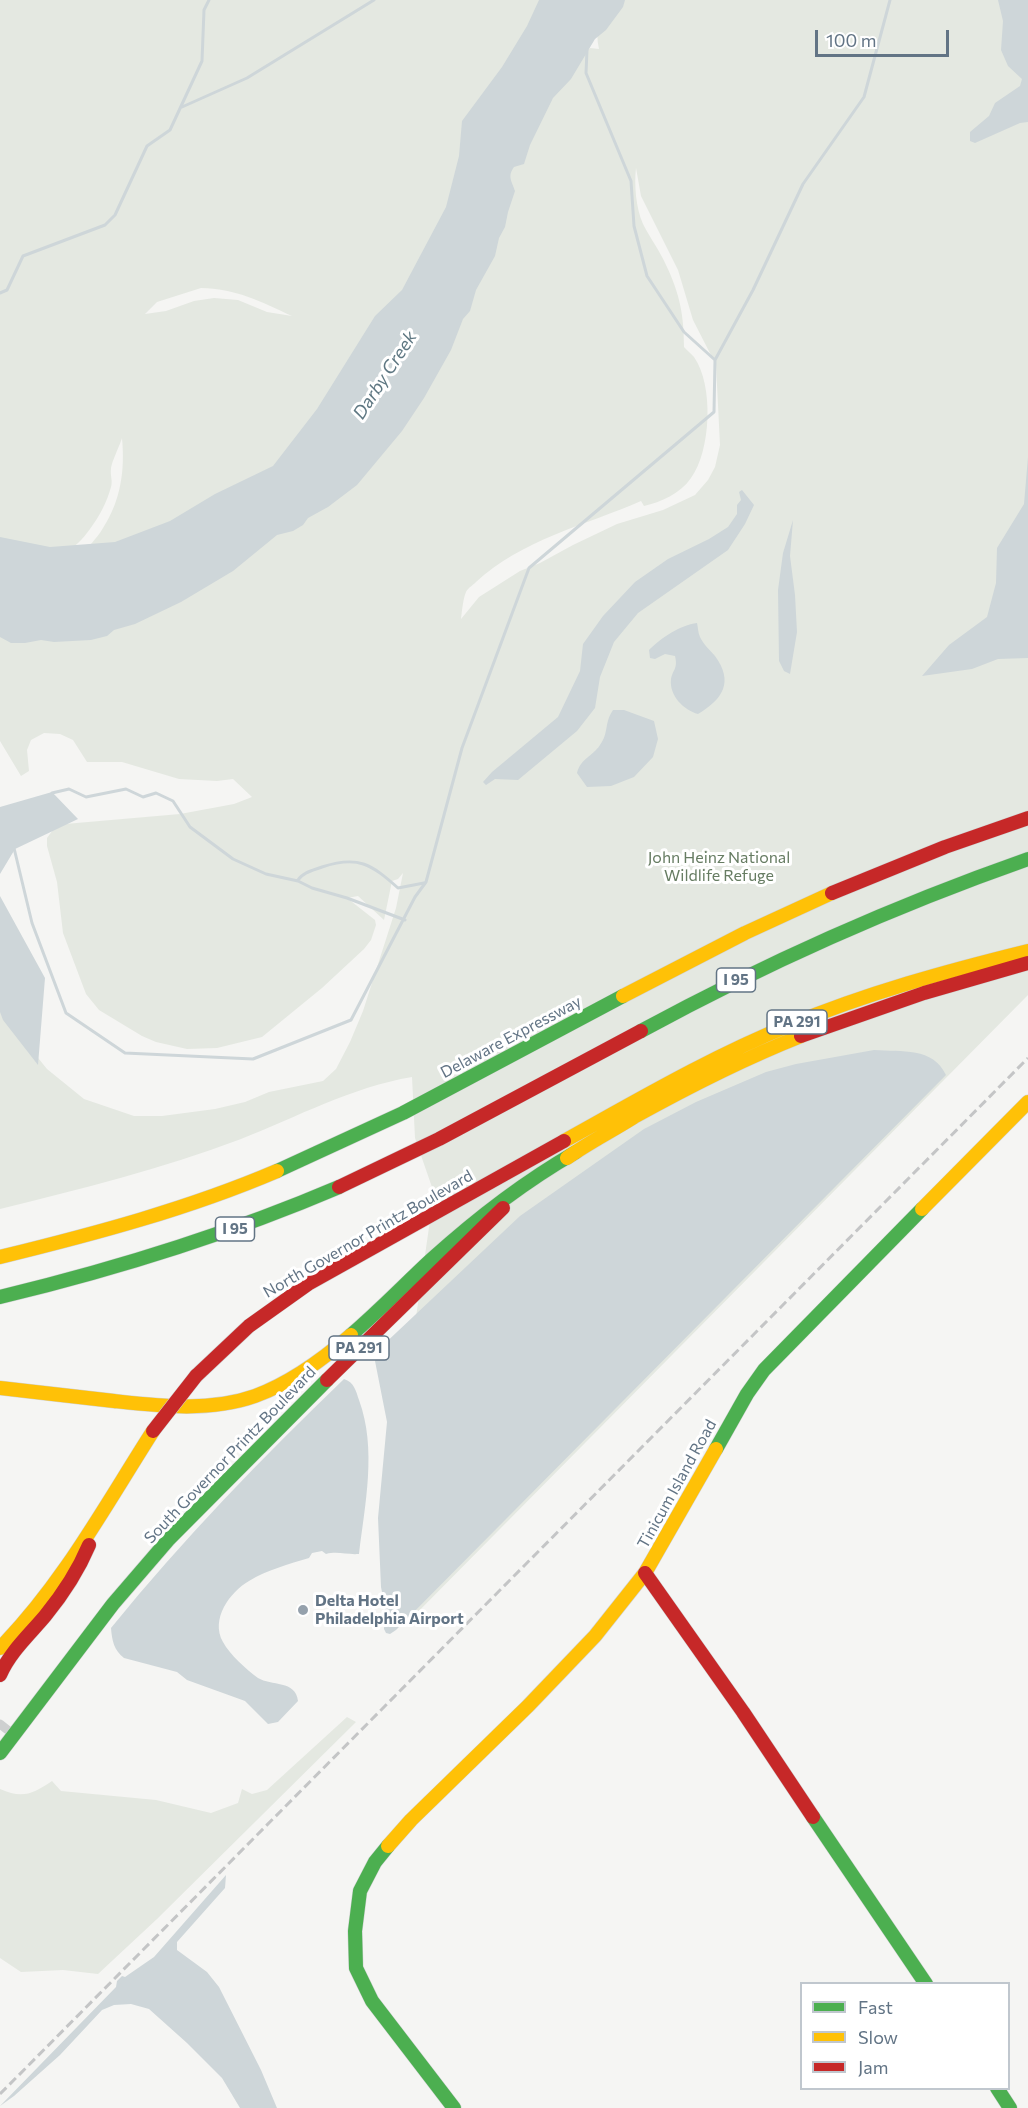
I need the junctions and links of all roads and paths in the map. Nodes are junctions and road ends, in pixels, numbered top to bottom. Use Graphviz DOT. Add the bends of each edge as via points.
graph roads {
  1 [pos="1028,818"];
  2 [pos="1028,859"];
  3 [pos="1028,951"];
  4 [pos="1028,963"];
  5 [pos="1028,1102"];
  6 [pos="576,1152"];
  7 [pos="0,1257"];
  8 [pos="0,1297"];
  9 [pos="0,1388"];
  10 [pos="103,1510"];
  11 [pos="645,1573"];
  12 [pos="0,1648"];
  13 [pos="0,1675"];
  14 [pos="0,1724"];
  15 [pos="14,1735"];
  16 [pos="0,1753"];
  17 [pos="925,1982"];
  18 [pos="998,2090"];
  19 [pos="454,2108"];
  20 [pos="1010,2108"];
  1 -- 7 [label="main road, Delaware Expressway / I 95" via="904,862 765,923 320,1153 209,1198 100,1232"];
  2 -- 8 [label="main road, I 95" via="901,905 794,952 350,1182 228,1232 114,1268"];
  3 -- 10 [label="main road, North Governor Printz Boulevard / PA 291, bridge" via="895,987 790,1025 707,1063 294,1293 228,1342 196,1376 153,1431"];
  4 -- 6 [label="main road, South Governor Printz Boulevard / PA 291" via="883,1005 770,1047 672,1095"];
  5 -- 11 [label="main road, Tinicum Island Road" via="764,1370"];
  6 -- 9 [label="main road" via="536,1175 475,1221 332,1354 273,1389 233,1402 185,1406"];
  6 -- 15 [label="main road, South Governor Printz Boulevard / PA 291" via="517,1196 471,1238 202,1504 113,1604"];
  10 -- 12 [label="main road, North Governor Printz Boulevard / PA 291" via="51,1588"];
  10 -- 13 [label="main road" via="71,1581 8,1658"];
  11 -- 17 [label="main road, Tinicum Island Road"];
  11 -- 19 [label="main road" via="596,1636 411,1820 375,1862 360,1891 356,1968 372,2001"];
  14 -- 15 [label="street"];
  15 -- 16 [label="main road, South Governor Printz Boulevard / PA 291"];
  18 -- 20 [label="main road"];
}
